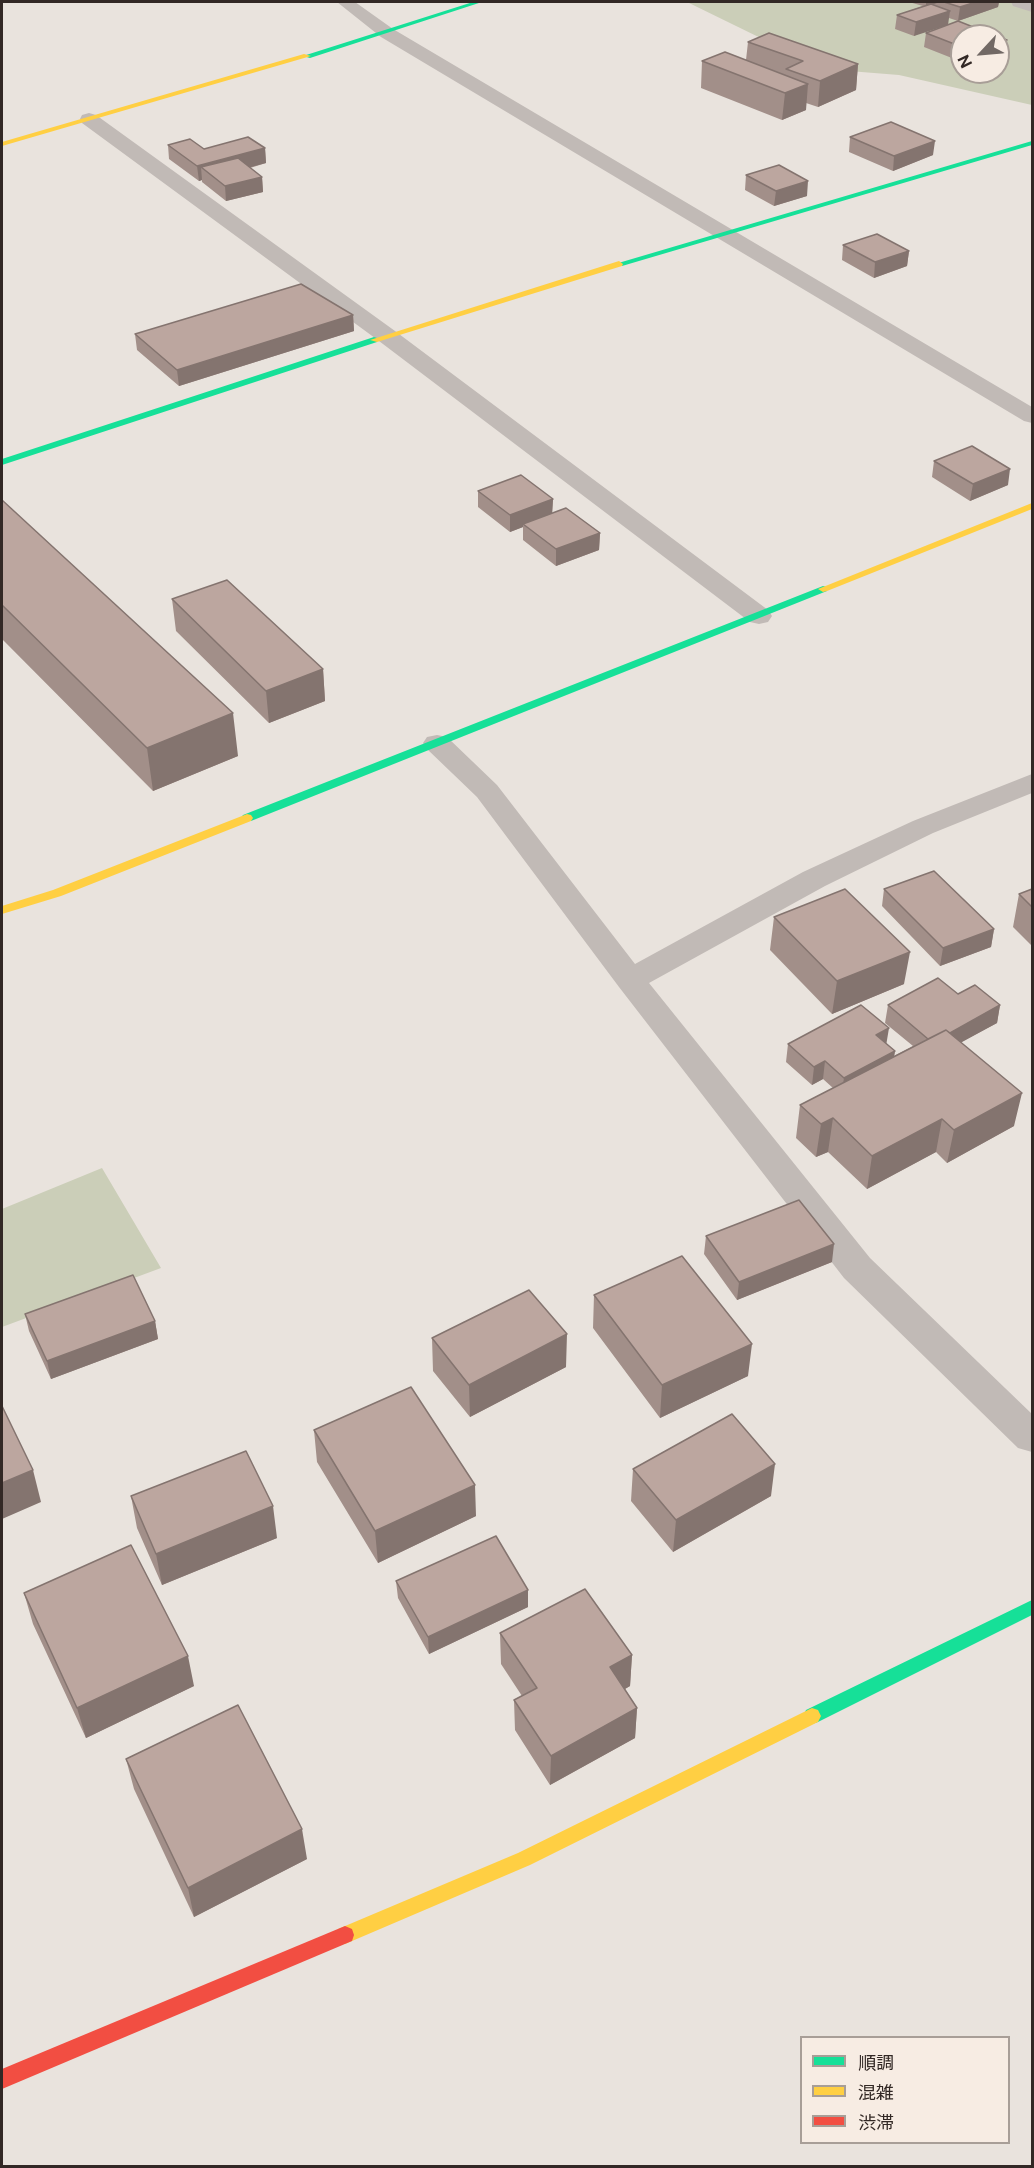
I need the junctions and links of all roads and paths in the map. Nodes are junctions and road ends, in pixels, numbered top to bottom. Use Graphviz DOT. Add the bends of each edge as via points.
graph roads {
  1 [pos="345,2"];
  2 [pos="479,2"];
  3 [pos="1019,2"];
  4 [pos="1032,7"];
  5 [pos="387,33"];
  6 [pos="89,119"];
  7 [pos="1032,143"];
  8 [pos="2,144"];
  9 [pos="722,232"];
  10 [pos="387,336"];
  11 [pos="1032,416"];
  12 [pos="2,462"];
  13 [pos="1032,506"];
  14 [pos="759,616"];
  15 [pos="437,743"];
  16 [pos="1032,783"];
  17 [pos="2,910"];
  18 [pos="630,980"];
  19 [pos="1032,1437"];
  20 [pos="1032,1607"];
  21 [pos="2,2079"];
  1 -- 5 [label="street"];
  2 -- 5 [label="street"];
  3 -- 4 [label="street"];
  5 -- 6 [label="street"];
  5 -- 9 [label="street"];
  6 -- 8 [label="street"];
  6 -- 10 [label="street"];
  7 -- 9 [label="street"];
  9 -- 10 [label="street"];
  9 -- 11 [label="street"];
  10 -- 12 [label="street"];
  10 -- 14 [label="street"];
  13 -- 14 [label="street"];
  14 -- 15 [label="street"];
  15 -- 17 [label="street" via="57,893"];
  15 -- 18 [label="street" via="487,791"];
  16 -- 18 [label="street" via="923,827 814,879"];
  18 -- 19 [label="street" via="857,1268"];
  20 -- 21 [label="street" via="524,1859"];
}
